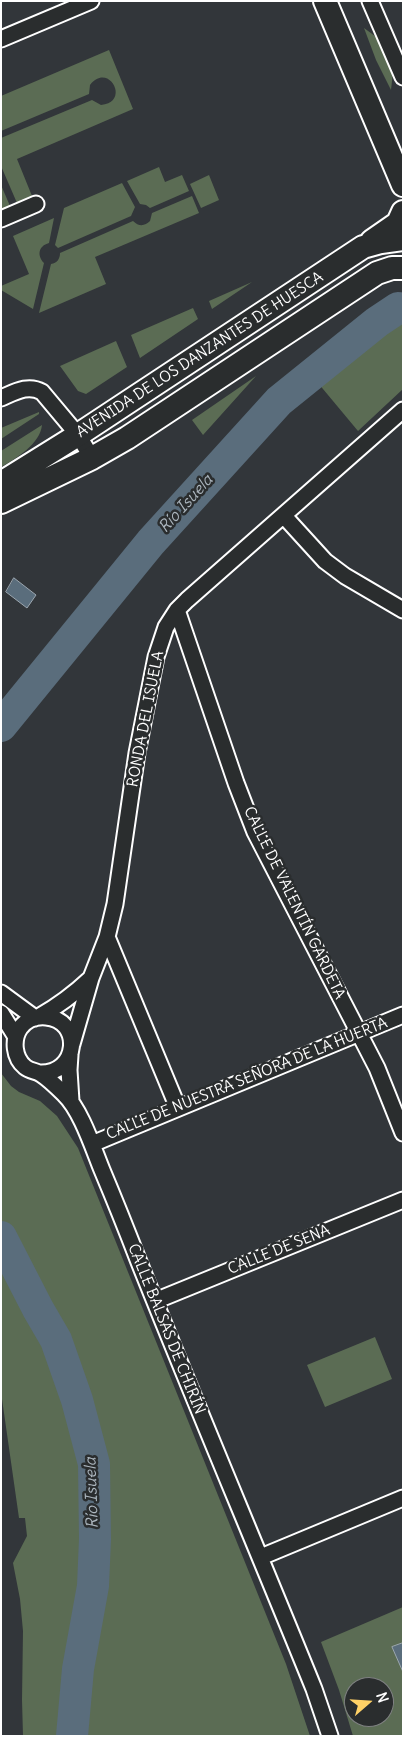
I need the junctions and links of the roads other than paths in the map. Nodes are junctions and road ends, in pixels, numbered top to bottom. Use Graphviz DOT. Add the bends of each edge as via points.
graph roads {
  1 [pos="91,1"];
  2 [pos="325,1"];
  3 [pos="370,1"];
  4 [pos="1,39"];
  5 [pos="403,77"];
  6 [pos="403,185"];
  7 [pos="36,204"];
  8 [pos="403,212"];
  9 [pos="1,219"];
  10 [pos="403,239"];
  11 [pos="363,247"];
  12 [pos="403,268"];
  13 [pos="1,398"];
  14 [pos="403,410"];
  15 [pos="78,435"];
  16 [pos="92,458"];
  17 [pos="1,483"];
  18 [pos="1,502"];
  19 [pos="284,516"];
  20 [pos="177,610"];
  21 [pos="403,610"];
  22 [pos="107,937"];
  23 [pos="91,978"];
  24 [pos="1,993"];
  25 [pos="1,1013"];
  26 [pos="403,1015"];
  27 [pos="37,1017"];
  28 [pos="359,1033"];
  29 [pos="16,1038"];
  30 [pos="71,1050"];
  31 [pos="39,1073"];
  32 [pos="71,1101"];
  33 [pos="178,1108"];
  34 [pos="403,1134"];
  35 [pos="92,1144"];
  36 [pos="403,1200"];
  37 [pos="155,1301"];
  38 [pos="403,1498"];
  39 [pos="261,1558"];
  40 [pos="330,1736"];
  1 -- 4 [label="street"];
  2 -- 6 [label="main road"];
  3 -- 5 [label="street"];
  7 -- 9 [label="street"];
  8 -- 11 [label="main road" via="398,222"];
  10 -- 11 [label="main road, AVENIDA DE LOS DANZANTES DE HUESCA"];
  11 -- 15 [label="main road, AVENIDA DE LOS DANZANTES DE HUESCA"];
  12 -- 16 [label="main road, AVENIDA DE LOS DANZANTES DE HUESCA" via="377,273"];
  13 -- 15 [label="street" via="26,389 38,390 46,395"];
  14 -- 19 [label="street, RONDA DEL ISUELA"];
  15 -- 16 [label="street"];
  15 -- 17 [label="main road, AVENIDA DE LOS DANZANTES DE HUESCA"];
  16 -- 18 [label="main road, AVENIDA DE LOS DANZANTES DE HUESCA"];
  19 -- 20 [label="street, RONDA DEL ISUELA"];
  19 -- 21 [label="street" via="325,561"];
  20 -- 22 [label="street, RONDA DEL ISUELA" via="166,627 156,657"];
  20 -- 28 [label="street, CALLE DE VALENTÍN GARDETA" via="255,832"];
  22 -- 23 [label="street, RONDA DEL ISUELA"];
  22 -- 33 [label="street"];
  23 -- 27 [label="street, RONDA DEL ISUELA" via="76,993"];
  23 -- 30 [label="street, RONDA DEL ISUELA"];
  24 -- 27 [label="street"];
  25 -- 29 [label="street"];
  26 -- 28 [label="street, CALLE DE NUESTRA SEÑORA DE LA HUERTA"];
  27 -- 29 [label="street" via="23,1025"];
  27 -- 30 [label="street" via="54,1018 62,1024 70,1036"];
  28 -- 33 [label="street, CALLE DE NUESTRA SEÑORA DE LA HUERTA"];
  28 -- 34 [label="street, CALLE DE VALENTÍN GARDETA"];
  29 -- 31 [label="street" via="19,1061"];
  30 -- 31 [label="street" via="58,1069"];
  30 -- 32 [label="street, CALLE BALSAS DE CHIRÍN"];
  31 -- 32 [label="street, CALLE BALSAS DE CHIRÍN"];
  32 -- 35 [label="street, CALLE BALSAS DE CHIRÍN"];
  33 -- 35 [label="street, CALLE DE NUESTRA SEÑORA DE LA HUERTA"];
  35 -- 37 [label="street, CALLE BALSAS DE CHIRÍN"];
  36 -- 37 [label="street, CALLE DE SENA"];
  37 -- 39 [label="street, CALLE BALSAS DE CHIRÍN"];
  38 -- 39 [label="street"];
  39 -- 40 [label="street, CALLE BALSAS DE CHIRÍN"];
}
